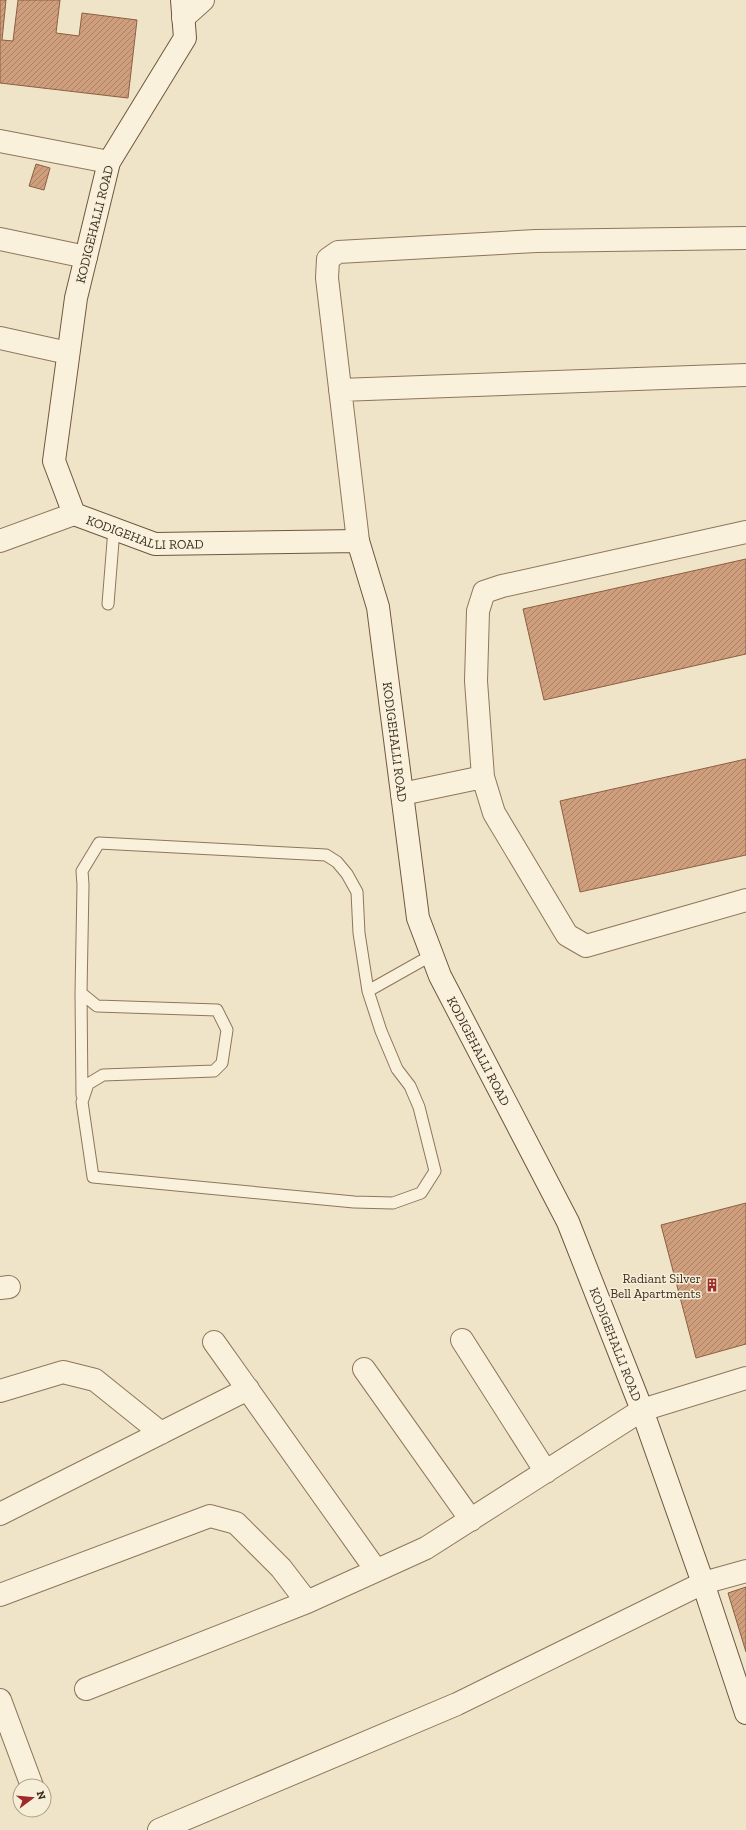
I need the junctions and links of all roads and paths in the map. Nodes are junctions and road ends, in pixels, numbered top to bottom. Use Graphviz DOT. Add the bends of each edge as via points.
graph roads {
  1 [pos="203,0"];
  2 [pos="183,9"];
  3 [pos="0,141"];
  4 [pos="109,162"];
  5 [pos="746,238"];
  6 [pos="0,239"];
  7 [pos="86,257"];
  8 [pos="0,338"];
  9 [pos="68,353"];
  10 [pos="746,375"];
  11 [pos="340,390"];
  12 [pos="74,514"];
  13 [pos="114,530"];
  14 [pos="746,532"];
  15 [pos="358,541"];
  16 [pos="0,542"];
  17 [pos="108,604"];
  18 [pos="483,777"];
  19 [pos="402,794"];
  20 [pos="746,900"];
  21 [pos="432,955"];
  22 [pos="368,991"];
  23 [pos="81,993"];
  24 [pos="82,1102"];
  25 [pos="462,1340"];
  26 [pos="214,1342"];
  27 [pos="364,1369"];
  28 [pos="746,1378"];
  29 [pos="248,1389"];
  30 [pos="0,1391"];
  31 [pos="642,1410"];
  32 [pos="161,1433"];
  33 [pos="546,1472"];
  34 [pos="0,1514"];
  35 [pos="471,1520"];
  36 [pos="376,1570"];
  37 [pos="746,1571"];
  38 [pos="703,1583"];
  39 [pos="0,1595"];
  40 [pos="307,1602"];
  41 [pos="86,1689"];
  42 [pos="0,1700"];
  43 [pos="746,1714"];
  44 [pos="29,1778"];
  45 [pos="159,1830"];
  1 -- 2 [label="street"];
  2 -- 4 [label="street, KODIGEHALLI ROAD" via="185,38"];
  3 -- 4 [label="street"];
  4 -- 7 [label="street, KODIGEHALLI ROAD"];
  5 -- 11 [label="street" via="536,241 338,252 328,259 327,278"];
  6 -- 7 [label="street"];
  7 -- 9 [label="street, KODIGEHALLI ROAD" via="76,298"];
  8 -- 9 [label="street"];
  9 -- 12 [label="street, KODIGEHALLI ROAD" via="54,461"];
  10 -- 11 [label="street"];
  11 -- 15 [label="street"];
  12 -- 13 [label="street, KODIGEHALLI ROAD"];
  12 -- 16 [label="street"];
  13 -- 15 [label="street, KODIGEHALLI ROAD" via="155,544"];
  13 -- 17 [label="lane"];
  14 -- 18 [label="street" via="484,592 478,611 476,681"];
  15 -- 19 [label="street, KODIGEHALLI ROAD" via="378,607"];
  18 -- 19 [label="street"];
  18 -- 20 [label="street" via="494,813 567,935 586,946"];
  19 -- 21 [label="street, KODIGEHALLI ROAD" via="418,918"];
  21 -- 22 [label="lane"];
  21 -- 31 [label="street, KODIGEHALLI ROAD" via="440,976 568,1222"];
  22 -- 23 [label="lane" via="359,933 357,892 337,862 326,855 99,843 82,871 84,885"];
  22 -- 24 [label="lane" via="397,1069 410,1086 419,1107 435,1171 421,1193 393,1203 354,1202 93,1177"];
  23 -- 24 [label="lane"];
  23 -- 24 [label="lane" via="97,1006 217,1010 227,1030 222,1063 214,1071 103,1075 88,1084"];
  25 -- 33 [label="street"];
  26 -- 29 [label="street"];
  27 -- 35 [label="street"];
  28 -- 31 [label="street"];
  29 -- 32 [label="street"];
  29 -- 36 [label="street"];
  30 -- 32 [label="street" via="63,1372 95,1380"];
  31 -- 33 [label="street"];
  31 -- 38 [label="street, KODIGEHALLI ROAD"];
  32 -- 34 [label="street"];
  33 -- 35 [label="street"];
  35 -- 36 [label="street" via="426,1548"];
  36 -- 40 [label="street"];
  37 -- 38 [label="street"];
  38 -- 43 [label="street, KODIGEHALLI ROAD"];
  38 -- 45 [label="street" via="457,1704"];
  39 -- 40 [label="street" via="210,1516 236,1523 281,1568"];
  40 -- 41 [label="street"];
  42 -- 44 [label="street"];
}
